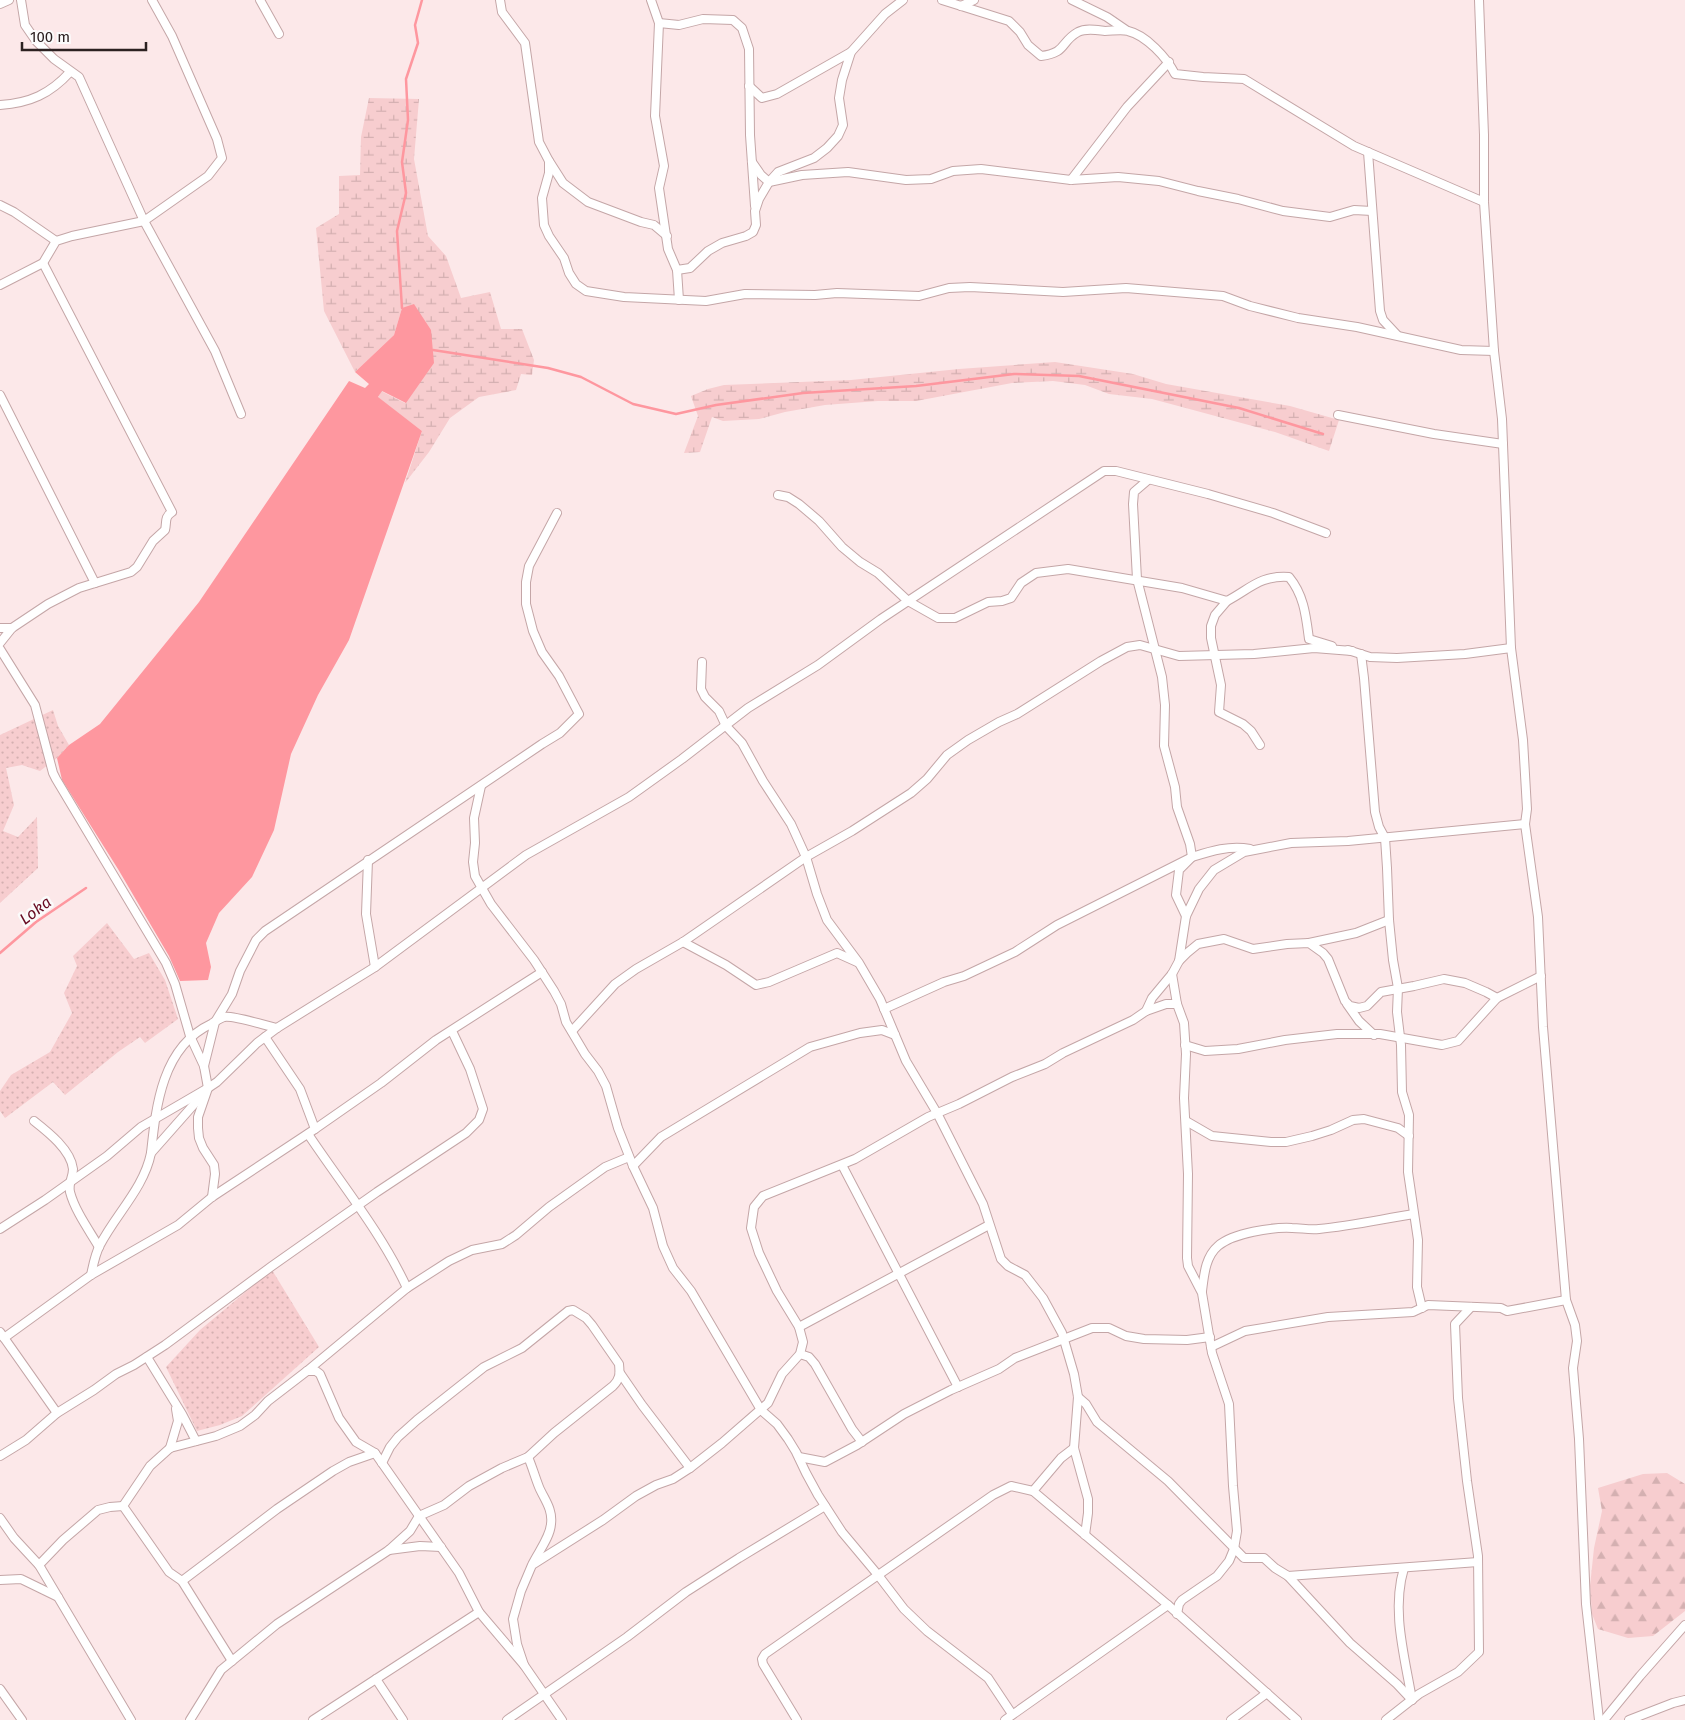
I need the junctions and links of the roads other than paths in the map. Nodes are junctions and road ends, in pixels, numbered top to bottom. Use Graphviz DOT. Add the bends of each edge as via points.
graph roads {
  1 [pos="9,0"];
  2 [pos="21,0"];
  3 [pos="152,0"];
  4 [pos="260,0"];
  5 [pos="500,0"];
  6 [pos="651,0"];
  7 [pos="903,0"];
  8 [pos="942,0"];
  9 [pos="974,0"];
  10 [pos="1072,0"];
  11 [pos="1479,0"];
  12 [pos="0,4"];
  13 [pos="962,6"];
  14 [pos="659,23"];
  15 [pos="1126,30"];
  16 [pos="279,34"];
  17 [pos="851,52"];
  18 [pos="1169,62"];
  19 [pos="70,72"];
  20 [pos="749,86"];
  21 [pos="0,105"];
  22 [pos="1368,152"];
  23 [pos="549,161"];
  24 [pos="752,162"];
  25 [pos="1071,180"];
  26 [pos="769,182"];
  27 [pos="1484,202"];
  28 [pos="0,206"];
  29 [pos="755,211"];
  30 [pos="1372,211"];
  31 [pos="144,221"];
  32 [pos="666,236"];
  33 [pos="56,241"];
  34 [pos="43,263"];
  35 [pos="678,270"];
  36 [pos="0,285"];
  37 [pos="679,300"];
  38 [pos="1399,336"];
  39 [pos="1494,351"];
  40 [pos="0,395"];
  41 [pos="241,414"];
  42 [pos="1338,415"];
  43 [pos="1503,444"];
  44 [pos="1148,480"];
  45 [pos="778,496"];
  46 [pos="557,513"];
  47 [pos="1326,533"];
  48 [pos="1137,579"];
  49 [pos="95,583"];
  50 [pos="908,601"];
  51 [pos="1227,601"];
  52 [pos="0,628"];
  53 [pos="12,628"];
  54 [pos="0,643"];
  55 [pos="1154,648"];
  56 [pos="1511,648"];
  57 [pos="0,649"];
  58 [pos="1352,651"];
  59 [pos="1215,654"];
  60 [pos="1361,654"];
  61 [pos="702,662"];
  62 [pos="726,726"];
  63 [pos="1260,745"];
  64 [pos="481,786"];
  65 [pos="1525,824"];
  66 [pos="1385,838"];
  67 [pos="1257,850"];
  68 [pos="806,856"];
  69 [pos="1192,857"];
  70 [pos="368,860"];
  71 [pos="482,888"];
  72 [pos="1186,916"];
  73 [pos="1389,920"];
  74 [pos="683,942"];
  75 [pos="1309,943"];
  76 [pos="1179,961"];
  77 [pos="859,963"];
  78 [pos="375,967"];
  79 [pos="542,972"];
  80 [pos="1172,974"];
  81 [pos="1541,976"];
  82 [pos="1398,988"];
  83 [pos="1497,998"];
  84 [pos="1346,1002"];
  85 [pos="1177,1004"];
  86 [pos="884,1009"];
  87 [pos="1146,1011"];
  88 [pos="215,1022"];
  89 [pos="277,1028"];
  90 [pos="452,1031"];
  91 [pos="572,1031"];
  92 [pos="1374,1034"];
  93 [pos="895,1035"];
  94 [pos="190,1036"];
  95 [pos="265,1037"];
  96 [pos="1400,1038"];
  97 [pos="1185,1044"];
  98 [pos="204,1066"];
  99 [pos="208,1088"];
  100 [pos="937,1113"];
  101 [pos="154,1119"];
  102 [pos="1186,1120"];
  103 [pos="34,1121"];
  104 [pos="315,1129"];
  105 [pos="308,1134"];
  106 [pos="1409,1136"];
  107 [pos="151,1153"];
  108 [pos="630,1157"];
  109 [pos="842,1165"];
  110 [pos="633,1166"];
  111 [pos="68,1184"];
  112 [pos="212,1197"];
  113 [pos="359,1205"];
  114 [pos="1414,1214"];
  115 [pos="989,1225"];
  116 [pos="0,1229"];
  117 [pos="99,1248"];
  118 [pos="899,1273"];
  119 [pos="91,1275"];
  120 [pos="407,1288"];
  121 [pos="1202,1294"];
  122 [pos="1566,1300"];
  123 [pos="1471,1307"];
  124 [pos="1422,1308"];
  125 [pos="799,1327"];
  126 [pos="2,1335"];
  127 [pos="1210,1337"];
  128 [pos="1064,1338"];
  129 [pos="1211,1347"];
  130 [pos="800,1354"];
  131 [pos="147,1357"];
  132 [pos="307,1371"];
  133 [pos="620,1373"];
  134 [pos="958,1387"];
  135 [pos="1078,1397"];
  136 [pos="174,1402"];
  137 [pos="761,1410"];
  138 [pos="57,1413"];
  139 [pos="196,1442"];
  140 [pos="862,1442"];
  141 [pos="170,1448"];
  142 [pos="1074,1448"];
  143 [pos="376,1453"];
  144 [pos="0,1456"];
  145 [pos="528,1456"];
  146 [pos="799,1457"];
  147 [pos="382,1463"];
  148 [pos="690,1468"];
  149 [pos="1033,1491"];
  150 [pos="123,1506"];
  151 [pos="825,1506"];
  152 [pos="419,1516"];
  153 [pos="0,1518"];
  154 [pos="1085,1535"];
  155 [pos="441,1548"];
  156 [pos="1234,1549"];
  157 [pos="389,1550"];
  158 [pos="1478,1562"];
  159 [pos="39,1565"];
  160 [pos="532,1565"];
  161 [pos="1404,1568"];
  162 [pos="878,1575"];
  163 [pos="1288,1576"];
  164 [pos="0,1580"];
  165 [pos="182,1581"];
  166 [pos="58,1596"];
  167 [pos="1168,1606"];
  168 [pos="479,1612"];
  169 [pos="1177,1614"];
  170 [pos="1685,1626"];
  171 [pos="232,1661"];
  172 [pos="524,1665"];
  173 [pos="376,1679"];
  174 [pos="0,1689"];
  175 [pos="1267,1693"];
  176 [pos="544,1694"];
  177 [pos="1412,1700"];
  178 [pos="1685,1700"];
  179 [pos="1012,1714"];
  180 [pos="22,1720"];
  181 [pos="131,1720"];
  182 [pos="190,1720"];
  183 [pos="313,1720"];
  184 [pos="404,1720"];
  185 [pos="507,1720"];
  186 [pos="562,1720"];
  187 [pos="797,1720"];
  188 [pos="1005,1720"];
  189 [pos="1231,1720"];
  190 [pos="1297,1720"];
  191 [pos="1386,1720"];
  192 [pos="1599,1720"];
  193 [pos="1604,1720"];
  194 [pos="1629,1720"];
  1 -- 12 [label="street"];
  2 -- 19 [label="street" via="25,25 36,41"];
  3 -- 31 [label="street" via="172,36 217,139 222,158 208,176"];
  4 -- 16 [label="street"];
  5 -- 23 [label="street" via="502,12 526,43 539,142"];
  6 -- 14 [label="street"];
  7 -- 17 [label="street" via="885,14"];
  8 -- 13 [label="street"];
  9 -- 13 [label="street"];
  10 -- 15 [label="street" via="1108,17"];
  11 -- 27 [label="street"];
  13 -- 15 [label="street" via="1008,21 1041,56 1060,51 1079,31"];
  14 -- 20 [label="street" via="679,25 704,19 732,20 742,28 748,49"];
  14 -- 32 [label="street" via="655,116 664,166 659,188"];
  15 -- 18 [label="street" via="1137,34"];
  17 -- 20 [label="street" via="777,94 762,98"];
  17 -- 26 [label="street" via="839,98 843,125 838,136 814,158 787,167"];
  18 -- 22 [label="street" via="1175,74 1244,79"];
  18 -- 25 [label="street" via="1127,107"];
  19 -- 21 [label="street" via="44,95"];
  19 -- 31 [label="street" via="79,77"];
  20 -- 24 [label="street"];
  22 -- 27 [label="street"];
  22 -- 30 [label="street"];
  23 -- 32 [label="street" via="563,183 588,202 654,225"];
  23 -- 37 [label="street" via="542,198 544,226 576,284 586,291 624,297"];
  24 -- 26 [label="street"];
  24 -- 29 [label="street"];
  25 -- 26 [label="street" via="981,169 953,171 931,179 906,180 848,172 802,175"];
  25 -- 30 [label="street" via="1118,177 1159,181 1283,211 1330,216 1354,210"];
  26 -- 29 [label="street"];
  27 -- 39 [label="street"];
  28 -- 33 [label="street"];
  29 -- 35 [label="street" via="753,232 722,242 690,268"];
  30 -- 38 [label="street" via="1380,311 1383,320"];
  31 -- 33 [label="street"];
  31 -- 41 [label="street" via="215,351"];
  32 -- 35 [label="street"];
  33 -- 34 [label="street"];
  34 -- 36 [label="street"];
  34 -- 49 [label="street" via="172,512 164,522 165,530 153,541 137,567 131,572"];
  35 -- 37 [label="street"];
  37 -- 38 [label="street" via="706,301 745,294 918,296 949,288 970,287 1063,292 1126,288 1223,296 1298,318"];
  38 -- 39 [label="street" via="1461,350"];
  39 -- 43 [label="street"];
  40 -- 49 [label="street"];
  42 -- 43 [label="street"];
  43 -- 56 [label="street"];
  44 -- 47 [label="street" via="1273,513"];
  44 -- 48 [label="street" via="1134,492"];
  44 -- 50 [label="street" via="1104,471"];
  45 -- 50 [label="street" via="788,497 799,504 842,547 878,573"];
  46 -- 64 [label="street" via="529,566 526,604 542,652 579,714 560,733"];
  48 -- 50 [label="street" via="1068,569 1036,573 1021,583 1011,598 988,602 955,618 938,618"];
  48 -- 51 [label="street"];
  48 -- 55 [label="street"];
  49 -- 53 [label="street" via="48,604"];
  50 -- 62 [label="street" via="818,665 759,700"];
  51 -- 58 [label="street" via="1261,580 1289,577 1303,602 1309,639"];
  51 -- 59 [label="street" via="1211,626"];
  52 -- 53 [label="street"];
  53 -- 54 [label="street"];
  55 -- 59 [label="street" via="1180,656"];
  55 -- 68 [label="street" via="1127,647 1101,660 968,740 947,755 911,793"];
  55 -- 69 [label="street" via="1165,705 1164,746"];
  56 -- 60 [label="street" via="1398,658"];
  56 -- 65 [label="street" via="1522,740 1527,809"];
  57 -- 94 [label="street" via="35,706 56,779 166,963"];
  58 -- 59 [label="street" via="1314,648"];
  58 -- 60 [label="street"];
  59 -- 63 [label="street" via="1221,685 1219,712 1243,724"];
  60 -- 66 [label="street" via="1375,812 1378,827"];
  61 -- 62 [label="street" via="705,697 719,711"];
  62 -- 68 [label="street" via="742,744 791,824"];
  62 -- 71 [label="street" via="629,796 526,855"];
  64 -- 70 [label="street"];
  64 -- 71 [label="street" via="474,818 473,862"];
  65 -- 66 [label="street"];
  65 -- 81 [label="street" via="1538,917"];
  66 -- 67 [label="street" via="1291,843"];
  66 -- 73 [label="street"];
  67 -- 69 [label="street" via="1239,847"];
  67 -- 72 [label="street" via="1244,852 1214,870 1199,889"];
  68 -- 74 [label="street"];
  68 -- 77 [label="street" via="827,920"];
  69 -- 72 [label="street" via="1179,870 1176,895"];
  69 -- 86 [label="street" via="1057,925 1015,952"];
  70 -- 78 [label="street" via="366,914"];
  70 -- 88 [label="street" via="256,940 229,1000"];
  71 -- 78 [label="street"];
  71 -- 79 [label="street"];
  72 -- 76 [label="street"];
  73 -- 75 [label="street" via="1356,934"];
  73 -- 82 [label="street"];
  74 -- 77 [label="street" via="756,985 837,953"];
  74 -- 91 [label="street" via="615,984"];
  75 -- 76 [label="street" via="1253,949 1224,939 1198,944"];
  75 -- 84 [label="street" via="1328,959"];
  76 -- 80 [label="street"];
  77 -- 86 [label="street"];
  78 -- 89 [label="street"];
  79 -- 90 [label="street"];
  79 -- 91 [label="street"];
  80 -- 85 [label="street"];
  80 -- 87 [label="street" via="1152,998"];
  81 -- 83 [label="street"];
  81 -- 122 [label="street"];
  82 -- 83 [label="street" via="1444,979 1465,983"];
  82 -- 84 [label="street" via="1381,992 1367,1006 1359,1008"];
  82 -- 96 [label="street"];
  83 -- 96 [label="street" via="1458,1041 1442,1045"];
  84 -- 92 [label="street" via="1359,1021"];
  85 -- 87 [label="street"];
  85 -- 97 [label="street" via="1184,1023"];
  86 -- 93 [label="street"];
  87 -- 100 [label="street" via="1045,1064"];
  88 -- 89 [label="street" via="233,1017"];
  88 -- 94 [label="street"];
  88 -- 98 [label="street"];
  89 -- 95 [label="street"];
  90 -- 104 [label="street"];
  90 -- 113 [label="street" via="470,1069 483,1109 479,1120 466,1133"];
  91 -- 108 [label="street" via="606,1086"];
  92 -- 96 [label="street"];
  92 -- 97 [label="street" via="1337,1034 1205,1052"];
  93 -- 100 [label="street" via="906,1061"];
  93 -- 110 [label="street" via="882,1030 860,1033 810,1047 661,1137"];
  94 -- 98 [label="street"];
  94 -- 101 [label="street" via="166,1073"];
  95 -- 99 [label="street"];
  95 -- 104 [label="street" via="300,1089"];
  96 -- 106 [label="street" via="1402,1092 1409,1115"];
  97 -- 102 [label="street"];
  98 -- 99 [label="street"];
  99 -- 101 [label="street"];
  99 -- 107 [label="street"];
  99 -- 112 [label="street" via="198,1116 198,1128 203,1148 214,1165"];
  100 -- 109 [label="street"];
  100 -- 115 [label="street" via="983,1204"];
  101 -- 107 [label="street"];
  101 -- 111 [label="street"];
  102 -- 106 [label="street" via="1212,1136 1263,1142 1286,1142 1364,1119 1398,1128"];
  102 -- 121 [label="street" via="1186,1258"];
  103 -- 111 [label="street" via="59,1142 66,1153 73,1171"];
  104 -- 105 [label="street"];
  105 -- 112 [label="street"];
  105 -- 113 [label="street"];
  106 -- 114 [label="street" via="1408,1172"];
  107 -- 117 [label="street" via="137,1187"];
  108 -- 110 [label="street"];
  108 -- 120 [label="street" via="605,1167 502,1244 472,1250"];
  109 -- 118 [label="street"];
  109 -- 125 [label="street" via="763,1196 754,1207 751,1228 759,1253"];
  110 -- 137 [label="street" via="653,1208 663,1246 674,1268"];
  111 -- 116 [label="street"];
  111 -- 117 [label="street"];
  112 -- 119 [label="street" via="178,1225"];
  113 -- 120 [label="street" via="394,1259"];
  113 -- 131 [label="street"];
  114 -- 121 [label="street" via="1351,1226 1251,1232 1228,1239 1217,1246 1208,1259"];
  114 -- 124 [label="street"];
  115 -- 118 [label="street"];
  115 -- 128 [label="street" via="1001,1259 1032,1283"];
  117 -- 119 [label="street"];
  118 -- 125 [label="street"];
  118 -- 134 [label="street"];
  119 -- 126 [label="street"];
  120 -- 132 [label="street"];
  121 -- 127 [label="street"];
  122 -- 123 [label="street" via="1507,1311"];
  122 -- 192 [label="street" via="1577,1341 1573,1368 1586,1604"];
  123 -- 124 [label="street" via="1428,1305"];
  123 -- 158 [label="street" via="1455,1324 1459,1407"];
  124 -- 129 [label="street" via="1413,1312 1328,1317 1268,1326 1245,1331"];
  125 -- 130 [label="street" via="803,1342"];
  126 -- 138 [label="street"];
  127 -- 128 [label="street" via="1144,1339 1126,1336 1110,1328 1092,1328"];
  127 -- 129 [label="street"];
  128 -- 134 [label="street"];
  128 -- 135 [label="street"];
  129 -- 156 [label="street" via="1229,1404 1237,1531"];
  130 -- 137 [label="street" via="782,1374 768,1404"];
  130 -- 140 [label="street" via="815,1364"];
  131 -- 136 [label="street"];
  131 -- 138 [label="street"];
  132 -- 139 [label="street" via="240,1426"];
  132 -- 143 [label="street" via="320,1374 339,1418 356,1442"];
  133 -- 145 [label="street" via="613,1386"];
  133 -- 147 [label="street" via="619,1364 592,1325 578,1312 568,1311 522,1348 484,1367 417,1420 398,1437"];
  133 -- 148 [label="street"];
  134 -- 140 [label="street" via="904,1414"];
  135 -- 142 [label="street"];
  135 -- 156 [label="street" via="1097,1422 1168,1481"];
  136 -- 139 [label="street"];
  136 -- 141 [label="street" via="178,1421"];
  137 -- 146 [label="street" via="777,1424"];
  137 -- 148 [label="street"];
  138 -- 144 [label="street" via="26,1440"];
  139 -- 141 [label="street"];
  140 -- 146 [label="street" via="825,1462"];
  141 -- 150 [label="street" via="150,1466"];
  142 -- 149 [label="street" via="1061,1458"];
  142 -- 154 [label="street" via="1088,1499"];
  143 -- 147 [label="street"];
  143 -- 165 [label="street" via="333,1470"];
  145 -- 152 [label="street"];
  145 -- 160 [label="street" via="551,1517 548,1535"];
  146 -- 151 [label="street"];
  147 -- 152 [label="street"];
  148 -- 160 [label="street" via="636,1496"];
  149 -- 154 [label="street"];
  149 -- 162 [label="street" via="1011,1486 1003,1488"];
  150 -- 159 [label="street" via="98,1510"];
  150 -- 165 [label="street" via="169,1572"];
  151 -- 162 [label="street"];
  151 -- 176 [label="street" via="686,1592"];
  152 -- 155 [label="street"];
  152 -- 157 [label="street" via="410,1531"];
  153 -- 159 [label="street"];
  154 -- 167 [label="street"];
  155 -- 157 [label="street" via="420,1546"];
  155 -- 168 [label="street" via="459,1573"];
  156 -- 163 [label="street" via="1244,1558 1264,1558"];
  156 -- 169 [label="street" via="1217,1576 1182,1600"];
  157 -- 171 [label="street" via="277,1624"];
  158 -- 161 [label="street"];
  158 -- 177 [label="street" via="1480,1652 1458,1672"];
  159 -- 166 [label="street"];
  160 -- 172 [label="street" via="513,1619"];
  161 -- 163 [label="street"];
  161 -- 177 [label="street" via="1399,1583 1398,1615"];
  162 -- 179 [label="street" via="904,1609 927,1631 988,1678"];
  162 -- 187 [label="street" via="771,1649 762,1659"];
  163 -- 177 [label="street" via="1350,1643"];
  164 -- 166 [label="street" via="21,1579"];
  165 -- 171 [label="street"];
  166 -- 181 [label="street"];
  167 -- 169 [label="street"];
  167 -- 179 [label="street"];
  168 -- 172 [label="street"];
  168 -- 173 [label="street"];
  169 -- 175 [label="street"];
  170 -- 193 [label="street"];
  171 -- 182 [label="street" via="221,1670"];
  172 -- 176 [label="street"];
  173 -- 183 [label="street"];
  173 -- 184 [label="street"];
  174 -- 180 [label="street"];
  175 -- 189 [label="street"];
  175 -- 190 [label="street"];
  176 -- 185 [label="street"];
  176 -- 186 [label="street"];
  177 -- 191 [label="street"];
  178 -- 194 [label="street"];
  179 -- 188 [label="street"];
}
